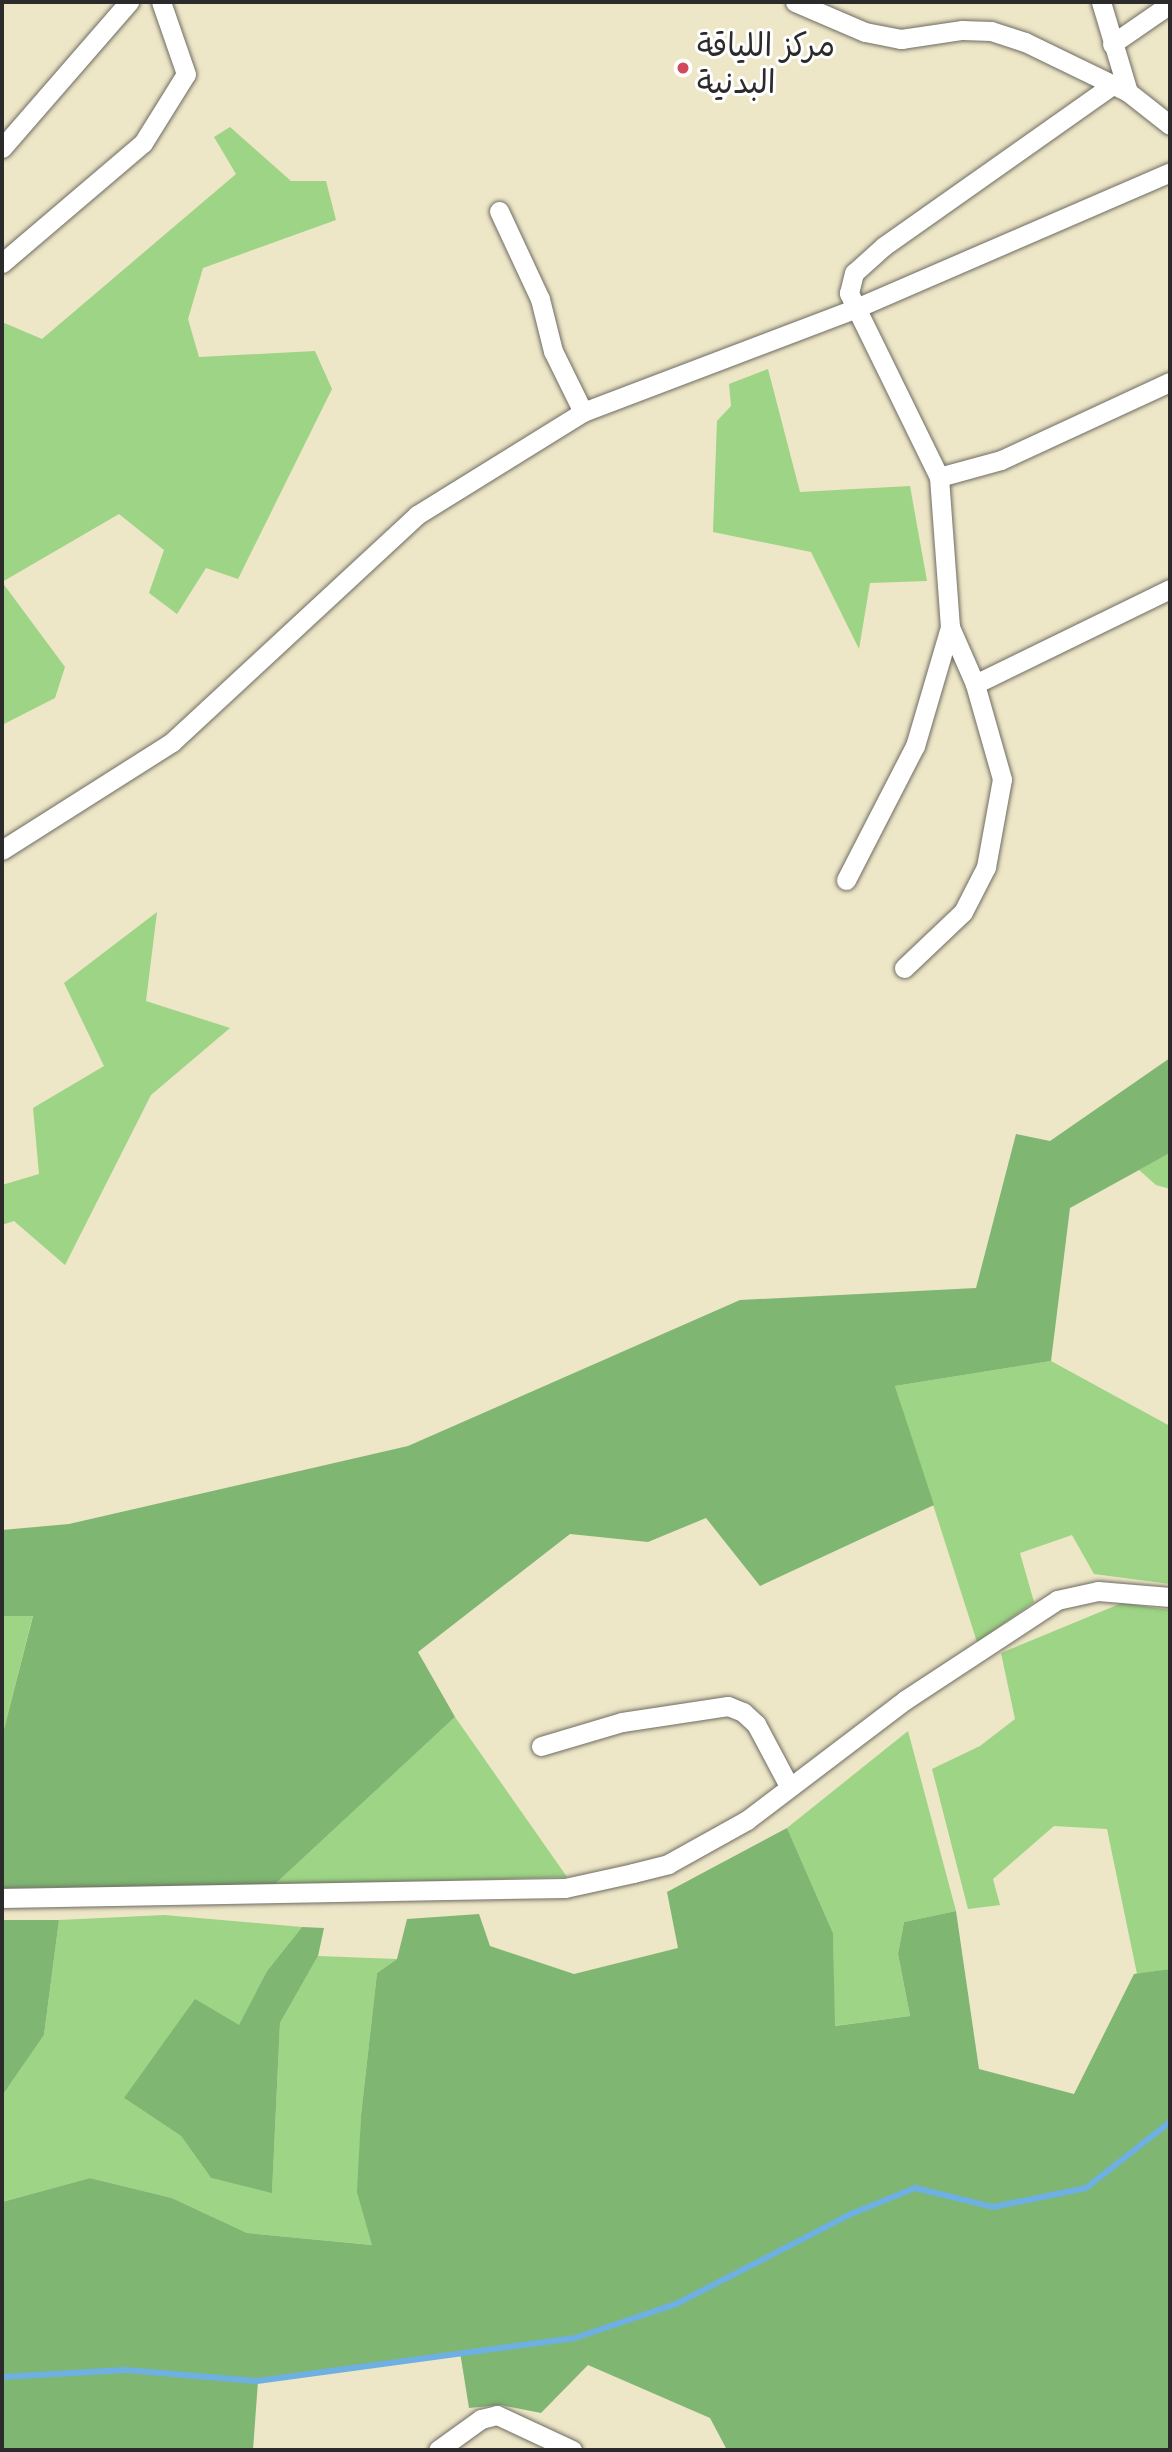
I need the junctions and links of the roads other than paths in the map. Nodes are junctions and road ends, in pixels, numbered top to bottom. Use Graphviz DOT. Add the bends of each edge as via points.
graph roads {
  1 [pos="130,2"];
  2 [pos="160,2"];
  3 [pos="795,2"];
  4 [pos="1101,2"];
  5 [pos="1170,4"];
  6 [pos="1112,44"];
  7 [pos="1120,88"];
  8 [pos="1170,125"];
  9 [pos="2,148"];
  10 [pos="1170,172"];
  11 [pos="499,211"];
  12 [pos="2,263"];
  13 [pos="854,309"];
  14 [pos="1170,382"];
  15 [pos="583,412"];
  16 [pos="939,477"];
  17 [pos="1170,589"];
  18 [pos="950,628"];
  19 [pos="975,684"];
  20 [pos="2,849"];
  21 [pos="846,880"];
  22 [pos="904,968"];
  23 [pos="1170,1597"];
  24 [pos="541,1746"];
  25 [pos="789,1786"];
  26 [pos="2,1898"];
  27 [pos="438,2450"];
  28 [pos="572,2450"];
  1 -- 9 [label="street"];
  2 -- 12 [label="street" via="186,74 143,143"];
  3 -- 7 [label="street" via="865,32 901,39 991,30"];
  4 -- 6 [label="street"];
  5 -- 6 [label="street"];
  6 -- 7 [label="street"];
  7 -- 8 [label="street"];
  7 -- 13 [label="street" via="884,246 855,272 849,293"];
  10 -- 13 [label="street"];
  11 -- 15 [label="street" via="540,299 553,351"];
  13 -- 15 [label="street"];
  13 -- 16 [label="street"];
  14 -- 16 [label="street" via="1001,460"];
  15 -- 20 [label="street" via="417,515 173,742"];
  16 -- 18 [label="street"];
  17 -- 19 [label="street"];
  18 -- 19 [label="street"];
  18 -- 21 [label="street" via="915,746"];
  19 -- 22 [label="street" via="1002,779 989,855 963,912"];
  23 -- 25 [label="street" via="1098,1591 1057,1600 905,1700"];
  24 -- 25 [label="street" via="622,1723 728,1706 756,1724"];
  25 -- 26 [label="street" via="747,1820 668,1864 565,1888"];
  27 -- 28 [label="street" via="481,2419 497,2415"];
}
